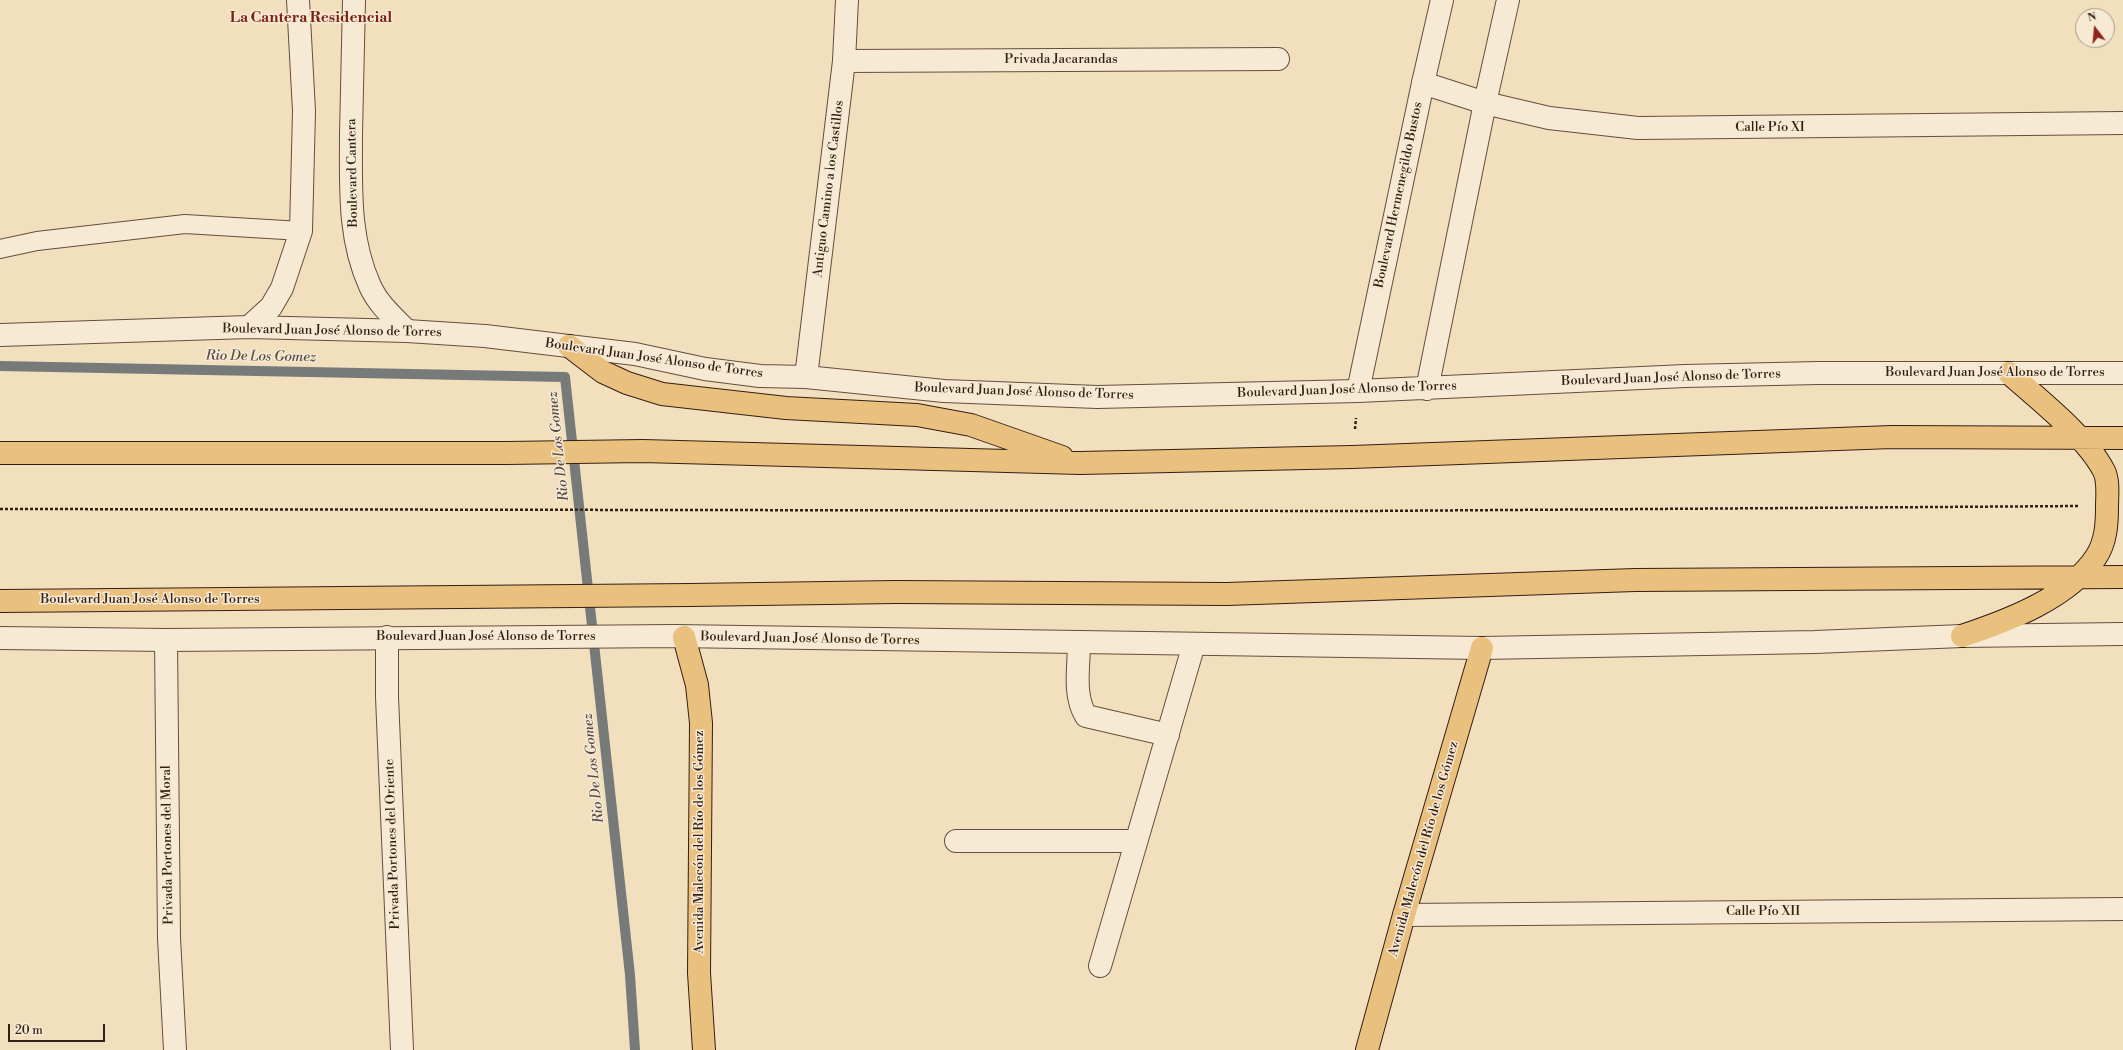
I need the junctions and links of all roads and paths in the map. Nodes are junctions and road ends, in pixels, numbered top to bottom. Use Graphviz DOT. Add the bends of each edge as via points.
graph roads {
  1 [pos="298,0"];
  2 [pos="354,0"];
  3 [pos="847,0"];
  4 [pos="1442,0"];
  5 [pos="1508,0"];
  6 [pos="1278,59"];
  7 [pos="844,61"];
  8 [pos="1423,82"];
  9 [pos="1484,103"];
  10 [pos="2123,123"];
  11 [pos="301,231"];
  12 [pos="0,249"];
  13 [pos="249,327"];
  14 [pos="407,330"];
  15 [pos="0,335"];
  16 [pos="569,346"];
  17 [pos="2009,373"];
  18 [pos="2123,373"];
  19 [pos="806,377"];
  20 [pos="1427,389"];
  21 [pos="1358,391"];
  22 [pos="2078,438"];
  23 [pos="2123,438"];
  24 [pos="0,453"];
  25 [pos="1352,457"];
  26 [pos="1080,463"];
  27 [pos="2107,506"];
  28 [pos="0,509"];
  29 [pos="2123,577"];
  30 [pos="2077,578"];
  31 [pos="0,601"];
  32 [pos="2123,634"];
  33 [pos="1962,636"];
  34 [pos="387,637"];
  35 [pos="680,637"];
  36 [pos="0,638"];
  37 [pos="166,640"];
  38 [pos="1080,643"];
  39 [pos="1194,644"];
  40 [pos="1482,648"];
  41 [pos="1168,735"];
  42 [pos="956,841"];
  43 [pos="1136,841"];
  44 [pos="2123,909"];
  45 [pos="1404,915"];
  46 [pos="1100,966"];
  47 [pos="174,1050"];
  48 [pos="402,1050"];
  49 [pos="704,1050"];
  50 [pos="1366,1050"];
  1 -- 11 [label="street" via="304,111"];
  2 -- 14 [label="street, Boulevard Cantera" via="351,196 354,235 371,288 385,309"];
  3 -- 7 [label="street, Antiguo Camino a los Castillos"];
  4 -- 8 [label="street, Boulevard Hermenegildo Bustos"];
  5 -- 9 [label="street"];
  6 -- 7 [label="street, Privada Jacarandas"];
  7 -- 19 [label="street, Antiguo Camino a los Castillos"];
  8 -- 9 [label="street, Calle Pío XI"];
  8 -- 21 [label="street, Boulevard Hermenegildo Bustos"];
  9 -- 10 [label="street, Calle Pío XI" via="1549,118 1638,128"];
  9 -- 20 [label="street"];
  11 -- 12 [label="lane" via="185,224 37,241"];
  11 -- 13 [label="street" via="282,288 271,307"];
  13 -- 14 [label="street, Boulevard Juan José Alonso de Torres"];
  13 -- 15 [label="street, Boulevard Juan José Alonso de Torres"];
  14 -- 16 [label="street, Boulevard Juan José Alonso de Torres"];
  16 -- 19 [label="street, Boulevard Juan José Alonso de Torres" via="635,354 705,369 760,376"];
  16 -- 26 [label="main road" via="603,372 662,394 786,408 923,416 971,425"];
  17 -- 18 [label="street, Boulevard Juan José Alonso de Torres"];
  17 -- 20 [label="street, Boulevard Juan José Alonso de Torres" via="1771,374"];
  17 -- 22 [label="main road"];
  19 -- 21 [label="street, Boulevard Juan José Alonso de Torres" via="944,391 1097,397"];
  20 -- 21 [label="street, Boulevard Juan José Alonso de Torres"];
  21 -- 25 [label="path"];
  22 -- 23 [label="main road"];
  22 -- 25 [label="main road" via="1892,437"];
  22 -- 27 [label="main road" via="2097,458 2105,473"];
  24 -- 26 [label="main road" via="643,451"];
  25 -- 26 [label="main road"];
  27 -- 28 [label="path" via="1372,511"];
  27 -- 30 [label="main road" via="2104,539 2096,557"];
  29 -- 30 [label="main road, Boulevard Juan José Alonso de Torres"];
  30 -- 31 [label="main road, Boulevard Juan José Alonso de Torres" via="1635,580 1227,594 896,592"];
  30 -- 33 [label="main road" via="2058,593 2024,613"];
  32 -- 33 [label="street, Boulevard Juan José Alonso de Torres"];
  33 -- 40 [label="street, Boulevard Juan José Alonso de Torres" via="1815,642"];
  34 -- 35 [label="street, Boulevard Juan José Alonso de Torres"];
  34 -- 37 [label="street, Boulevard Juan José Alonso de Torres"];
  34 -- 48 [label="street, Privada Portones del Oriente"];
  35 -- 38 [label="street, Boulevard Juan José Alonso de Torres"];
  35 -- 49 [label="main road, Avenida Malecón del Río de los Gómez" via="692,659 701,723 699,973"];
  36 -- 37 [label="street, Boulevard Juan José Alonso de Torres"];
  37 -- 47 [label="street, Privada Portones del Moral" via="169,938"];
  38 -- 39 [label="street, Boulevard Juan José Alonso de Torres"];
  38 -- 41 [label="street" via="1078,695 1086,716"];
  39 -- 40 [label="street, Boulevard Juan José Alonso de Torres"];
  39 -- 41 [label="street"];
  40 -- 45 [label="main road, Avenida Malecón del Río de los Gómez"];
  41 -- 43 [label="street"];
  42 -- 43 [label="street"];
  43 -- 46 [label="street"];
  44 -- 45 [label="street, Calle Pío XII"];
  45 -- 50 [label="main road, Avenida Malecón del Río de los Gómez"];
}
